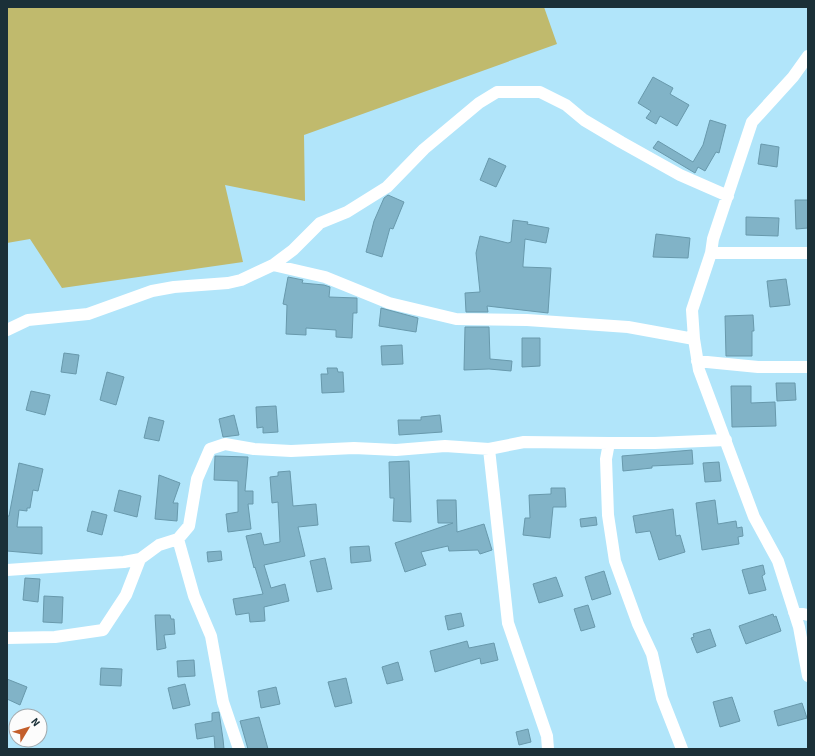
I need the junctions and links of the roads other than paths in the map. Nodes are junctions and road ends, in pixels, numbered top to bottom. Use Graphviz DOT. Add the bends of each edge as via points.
graph roads {
  1 [pos="808,56"];
  2 [pos="728,196"];
  3 [pos="711,253"];
  4 [pos="808,253"];
  5 [pos="273,265"];
  6 [pos="7,330"];
  7 [pos="694,339"];
  8 [pos="697,361"];
  9 [pos="808,367"];
  10 [pos="726,440"];
  11 [pos="609,443"];
  12 [pos="489,449"];
  13 [pos="178,539"];
  14 [pos="140,559"];
  15 [pos="7,570"];
  16 [pos="794,612"];
  17 [pos="808,615"];
  18 [pos="7,638"];
  19 [pos="808,676"];
  20 [pos="239,749"];
  21 [pos="548,749"];
  22 [pos="682,749"];
  1 -- 2 [label="street" via="752,122"];
  2 -- 3 [label="street" via="713,239"];
  2 -- 5 [label="street" via="680,175 584,120 566,105 540,92 497,92 479,103 424,149 387,187 348,212 320,223 293,250"];
  3 -- 4 [label="street"];
  3 -- 7 [label="street" via="692,310"];
  5 -- 6 [label="street" via="241,280 152,291 88,314 28,320"];
  5 -- 7 [label="street" via="325,277 389,303 456,319 527,320 628,327"];
  7 -- 8 [label="street"];
  8 -- 9 [label="street" via="758,367"];
  8 -- 10 [label="street"];
  10 -- 11 [label="street" via="656,444"];
  10 -- 16 [label="street" via="754,517 778,561"];
  11 -- 12 [label="street" via="524,442"];
  11 -- 22 [label="street" via="606,459 608,515 615,561 652,654 662,698"];
  12 -- 13 [label="street" via="445,446 396,450 354,448 291,451 225,444 210,449 205,459 197,479 189,526"];
  12 -- 21 [label="street" via="508,623 546,736"];
  13 -- 14 [label="street" via="159,545"];
  13 -- 20 [label="street" via="194,596 211,636 223,702"];
  14 -- 15 [label="street"];
  14 -- 18 [label="street" via="126,595 102,630 55,637"];
  16 -- 17 [label="street"];
  16 -- 19 [label="street"];
}
